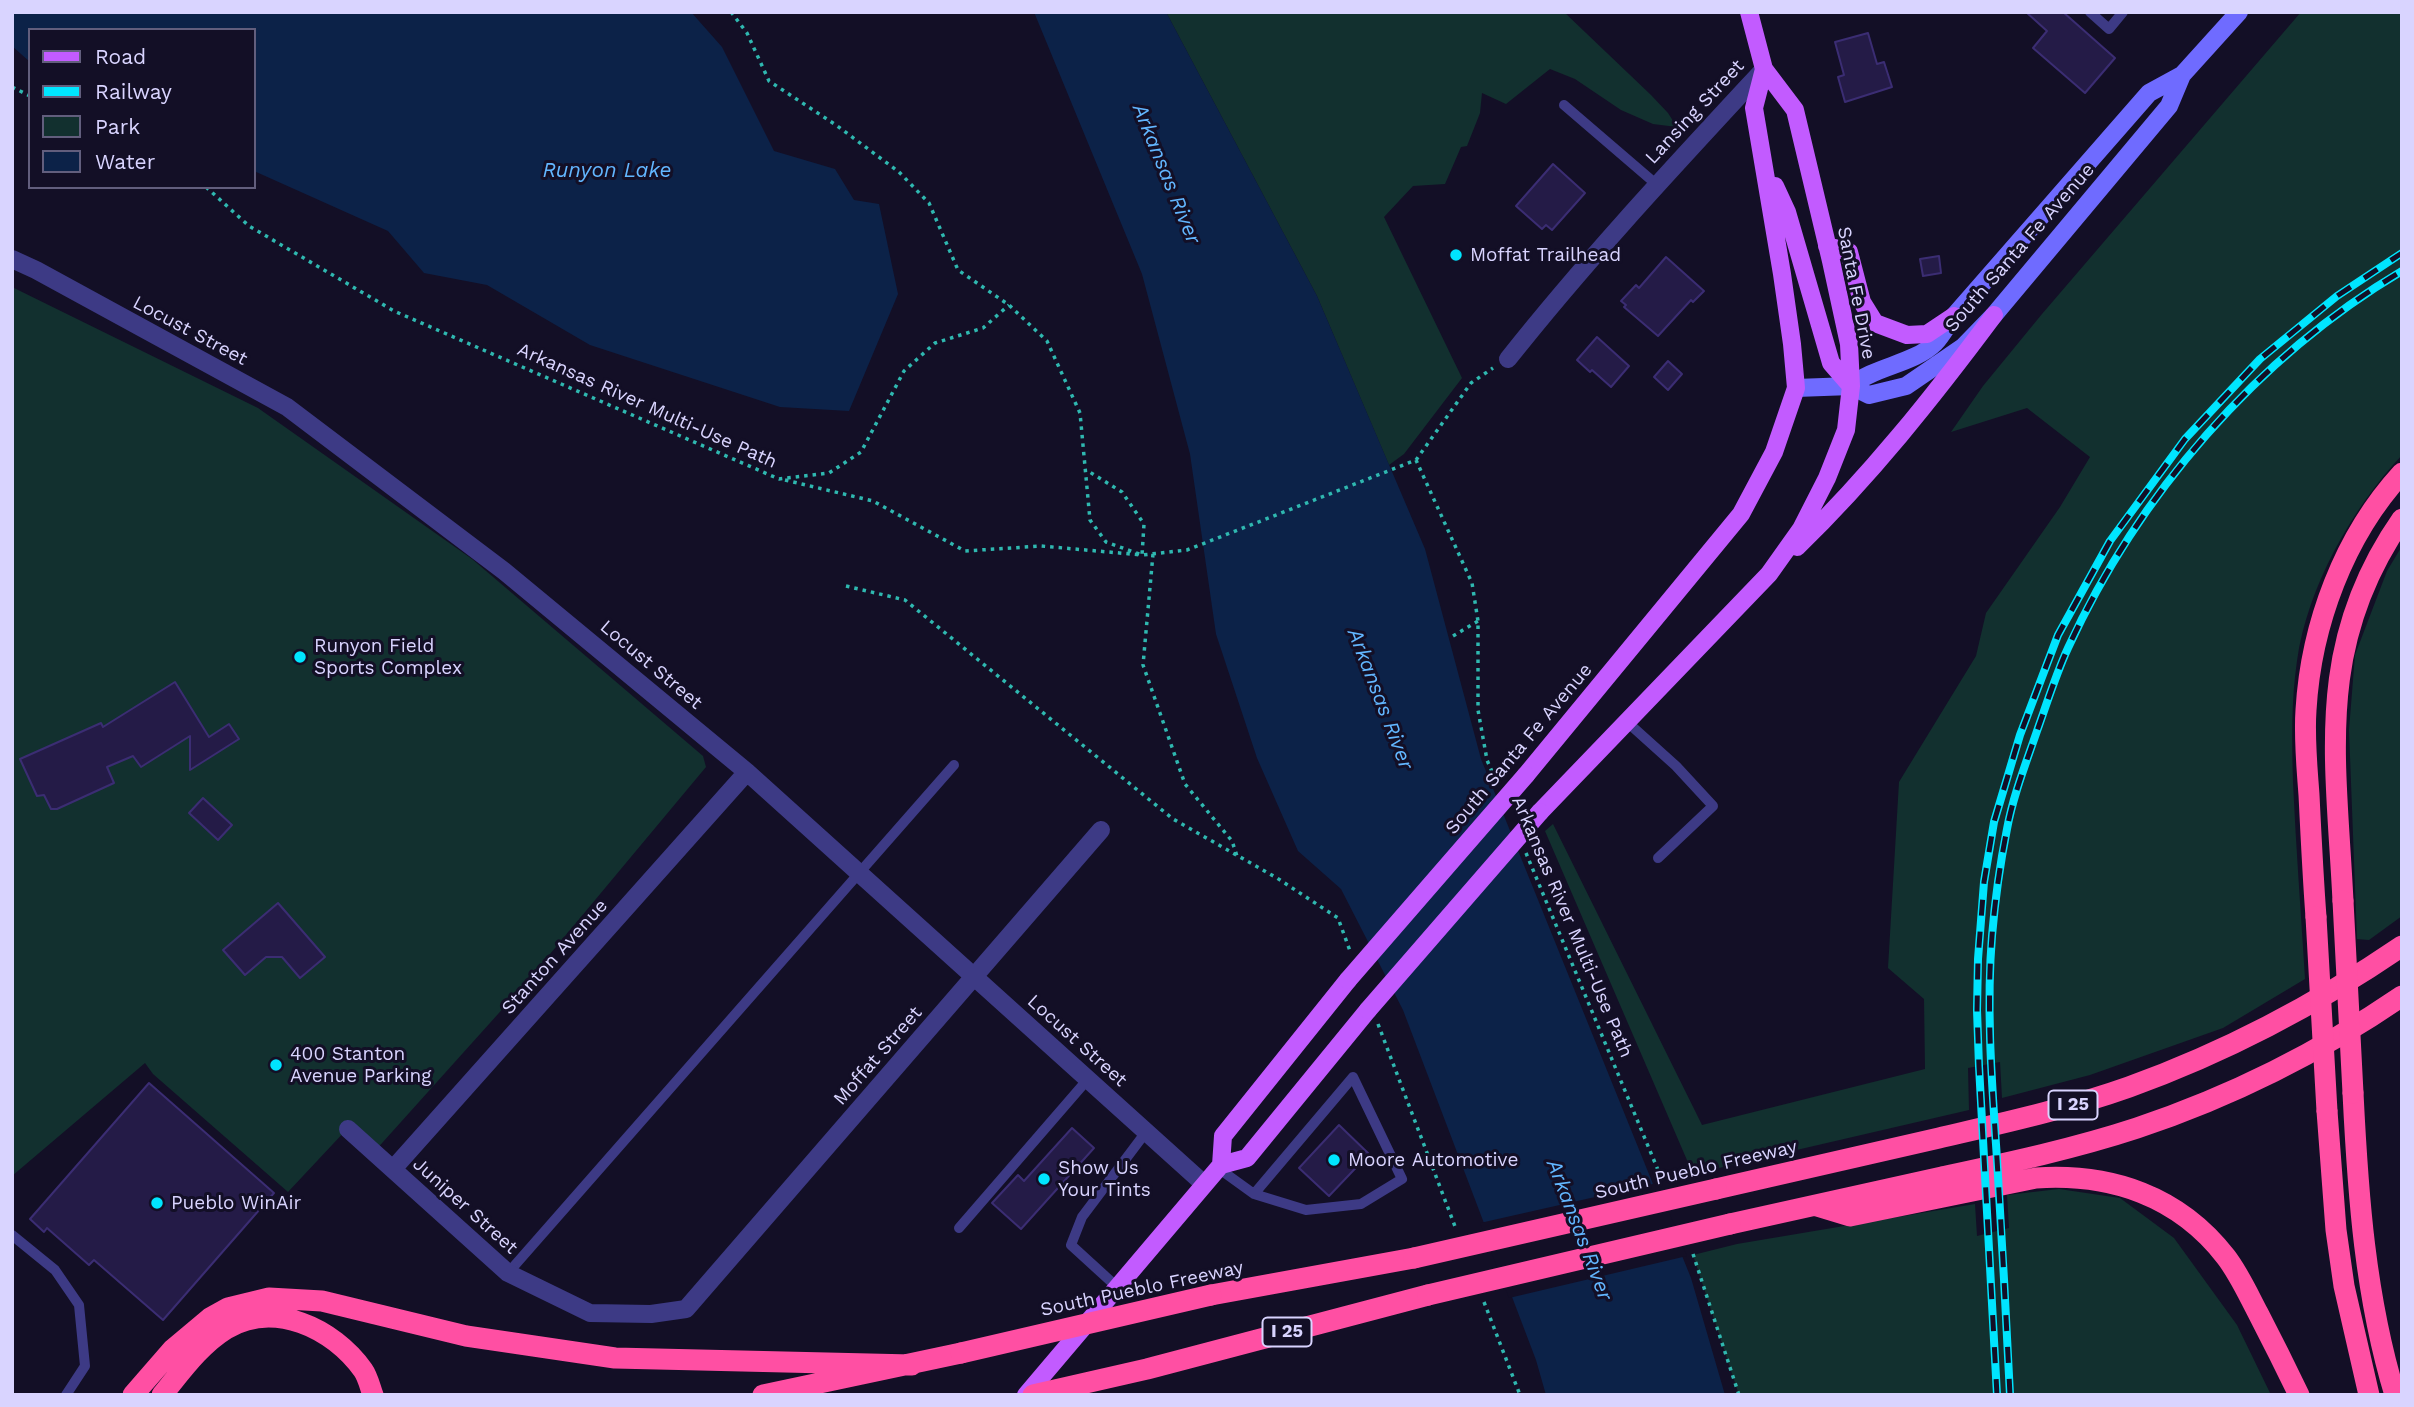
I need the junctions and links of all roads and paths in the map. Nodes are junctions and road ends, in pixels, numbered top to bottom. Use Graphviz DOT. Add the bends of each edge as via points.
graph roads {
  1 [pos="731,12"];
  2 [pos="1749,12"];
  3 [pos="2090,12"];
  4 [pos="2123,12"];
  5 [pos="2239,12"];
  6 [pos="1764,69"];
  7 [pos="2182,75"];
  8 [pos="12,87"];
  9 [pos="28,95"];
  10 [pos="1564,105"];
  11 [pos="1763,157"];
  12 [pos="1656,184"];
  13 [pos="208,189"];
  14 [pos="1827,246"];
  15 [pos="12,259"];
  16 [pos="1009,305"];
  17 [pos="1994,315"];
  18 [pos="1954,316"];
  19 [pos="1508,359"];
  20 [pos="1851,386"];
  21 [pos="1796,388"];
  22 [pos="1416,460"];
  23 [pos="1086,471"];
  24 [pos="2402,472"];
  25 [pos="779,479"];
  26 [pos="2402,519"];
  27 [pos="1153,554"];
  28 [pos="1142,555"];
  29 [pos="1769,573"];
  30 [pos="846,586"];
  31 [pos="1478,621"];
  32 [pos="1453,636"];
  33 [pos="1626,721"];
  34 [pos="954,765"];
  35 [pos="747,772"];
  36 [pos="1497,784"];
  37 [pos="1101,830"];
  38 [pos="1523,845"];
  39 [pos="1237,856"];
  40 [pos="1658,858"];
  41 [pos="858,872"];
  42 [pos="2402,946"];
  43 [pos="1352,957"];
  44 [pos="975,977"];
  45 [pos="2402,996"];
  46 [pos="1372,1015"];
  47 [pos="1088,1079"];
  48 [pos="348,1129"];
  49 [pos="1146,1132"];
  50 [pos="1219,1166"];
  51 [pos="393,1169"];
  52 [pos="1204,1184"];
  53 [pos="1667,1192"];
  54 [pos="1254,1194"];
  55 [pos="1815,1205"];
  56 [pos="959,1228"];
  57 [pos="12,1236"];
  58 [pos="1461,1240"];
  59 [pos="1688,1242"];
  60 [pos="508,1273"];
  61 [pos="1117,1287"];
  62 [pos="1480,1292"];
  63 [pos="687,1309"];
  64 [pos="912,1365"];
  65 [pos="66,1395"];
  66 [pos="133,1395"];
  67 [pos="162,1395"];
  68 [pos="373,1395"];
  69 [pos="763,1395"];
  70 [pos="1027,1395"];
  71 [pos="1033,1395"];
  72 [pos="1520,1395"];
  73 [pos="1739,1395"];
  74 [pos="2299,1395"];
  75 [pos="2369,1395"];
  76 [pos="2395,1395"];
  1 -- 16 [label="path" via="747,33 769,81 899,172 929,203 958,270"];
  2 -- 6 [label="main road, Santa Fe Drive"];
  3 -- 4 [label="lane" via="2109,29"];
  5 -- 7 [label="street, South Santa Fe Avenue"];
  6 -- 11 [label="main road, Santa Fe Drive" via="1754,108"];
  6 -- 12 [label="street, Lansing Street"];
  6 -- 14 [label="main road, Santa Fe Drive" via="1795,110"];
  7 -- 17 [label="street, South Santa Fe Avenue" via="2169,106"];
  7 -- 18 [label="street, South Santa Fe Avenue" via="2149,93"];
  8 -- 9 [label="path"];
  10 -- 12 [label="lane"];
  11 -- 20 [label="main road" via="1787,212 1831,363"];
  11 -- 21 [label="main road, Santa Fe Drive"];
  12 -- 19 [label="street"];
  13 -- 25 [label="path, Arkansas River Multi-Use Path" via="249,226 394,311"];
  14 -- 18 [label="main road" via="1849,252 1862,302 1875,323 1885,329 1927,334"];
  14 -- 20 [label="main road, Santa Fe Drive" via="1849,344"];
  15 -- 35 [label="street, Locust Street" via="287,407 505,571"];
  16 -- 23 [label="path" via="1047,341 1080,413"];
  16 -- 25 [label="path, Arkansas River Multi-Use Path" via="983,328 935,343 905,372 861,452 829,474"];
  17 -- 20 [label="street, South Santa Fe Avenue" via="1963,347 1906,386 1870,395"];
  17 -- 29 [label="main road" via="1922,411 1844,499"];
  18 -- 20 [label="street, South Santa Fe Avenue" via="1934,344 1863,376"];
  19 -- 22 [label="path" via="1471,383"];
  20 -- 21 [label="street, South Santa Fe Avenue"];
  20 -- 29 [label="main road, Santa Fe Drive" via="1846,430 1827,478 1801,529"];
  21 -- 50 [label="main road, South Santa Fe Avenue, bridge" via="1774,452 1741,514 1526,775 1348,980 1223,1136"];
  22 -- 27 [label="path" via="1187,550"];
  22 -- 31 [label="path, Arkansas River Multi-Use Path" via="1472,583"];
  23 -- 28 [label="path" via="1122,492 1144,524"];
  23 -- 28 [label="path" via="1090,520 1105,542"];
  24 -- 75 [label="highway, bridge" via="2376,505 2347,556 2325,610 2306,710 2336,1230"];
  25 -- 28 [label="path" via="873,501 965,551 1041,546"];
  26 -- 76 [label="highway, bridge" via="2376,559 2352,617 2337,679 2334,744 2360,1208 2381,1340"];
  27 -- 28 [label="path"];
  27 -- 39 [label="path" via="1143,665 1185,784 1232,841"];
  29 -- 33 [label="main road"];
  30 -- 39 [label="path" via="905,600 1173,819"];
  31 -- 32 [label="path"];
  31 -- 36 [label="path, Arkansas River Multi-Use Path" via="1478,710 1487,760"];
  33 -- 40 [label="lane" via="1713,806"];
  33 -- 46 [label="main road, bridge" via="1540,812"];
  34 -- 41 [label="lane"];
  35 -- 41 [label="street, Locust Street"];
  35 -- 51 [label="street, Stanton Avenue"];
  37 -- 44 [label="street, Moffat Street"];
  38 -- 53 [label="path, Arkansas River Multi-Use Path"];
  39 -- 43 [label="path" via="1338,918"];
  41 -- 44 [label="street, Locust Street"];
  41 -- 60 [label="lane"];
  42 -- 64 [label="highway, South Pueblo Freeway / I 25, bridge" via="2323,997 2191,1063 2024,1118 1414,1258 1212,1296"];
  44 -- 47 [label="street, Locust Street"];
  44 -- 63 [label="street, Moffat Street"];
  45 -- 55 [label="highway, I 25" via="2288,1064 2138,1128 2033,1157"];
  46 -- 50 [label="main road" via="1248,1158"];
  46 -- 58 [label="path"];
  47 -- 49 [label="street, Locust Street"];
  47 -- 56 [label="lane"];
  48 -- 51 [label="street, Juniper Street"];
  49 -- 52 [label="street, Locust Street"];
  49 -- 61 [label="lane" via="1082,1217 1071,1245"];
  50 -- 52 [label="main road"];
  50 -- 54 [label="lane"];
  51 -- 60 [label="street, Juniper Street"];
  52 -- 61 [label="main road"];
  54 -- 54 [label="lane" via="1306,1210 1361,1204 1402,1179 1353,1077"];
  55 -- 71 [label="highway, I 25, bridge" via="1428,1295"];
  55 -- 74 [label="highway" via="1850,1216 2060,1176 2109,1181 2133,1189 2176,1211 2227,1259"];
  57 -- 65 [label="lane" via="55,1270 79,1305 85,1366"];
  59 -- 73 [label="path"];
  60 -- 63 [label="street, Juniper Street" via="590,1313 651,1314"];
  61 -- 70 [label="main road"];
  62 -- 72 [label="path"];
  64 -- 66 [label="highway" via="615,1358 467,1336 322,1301 269,1298 210,1318 173,1349"];
  64 -- 69 [label="highway, South Pueblo Freeway / I 25"];
  67 -- 68 [label="highway" via="202,1348 226,1329 246,1320 284,1317 328,1335 364,1371"];
}
